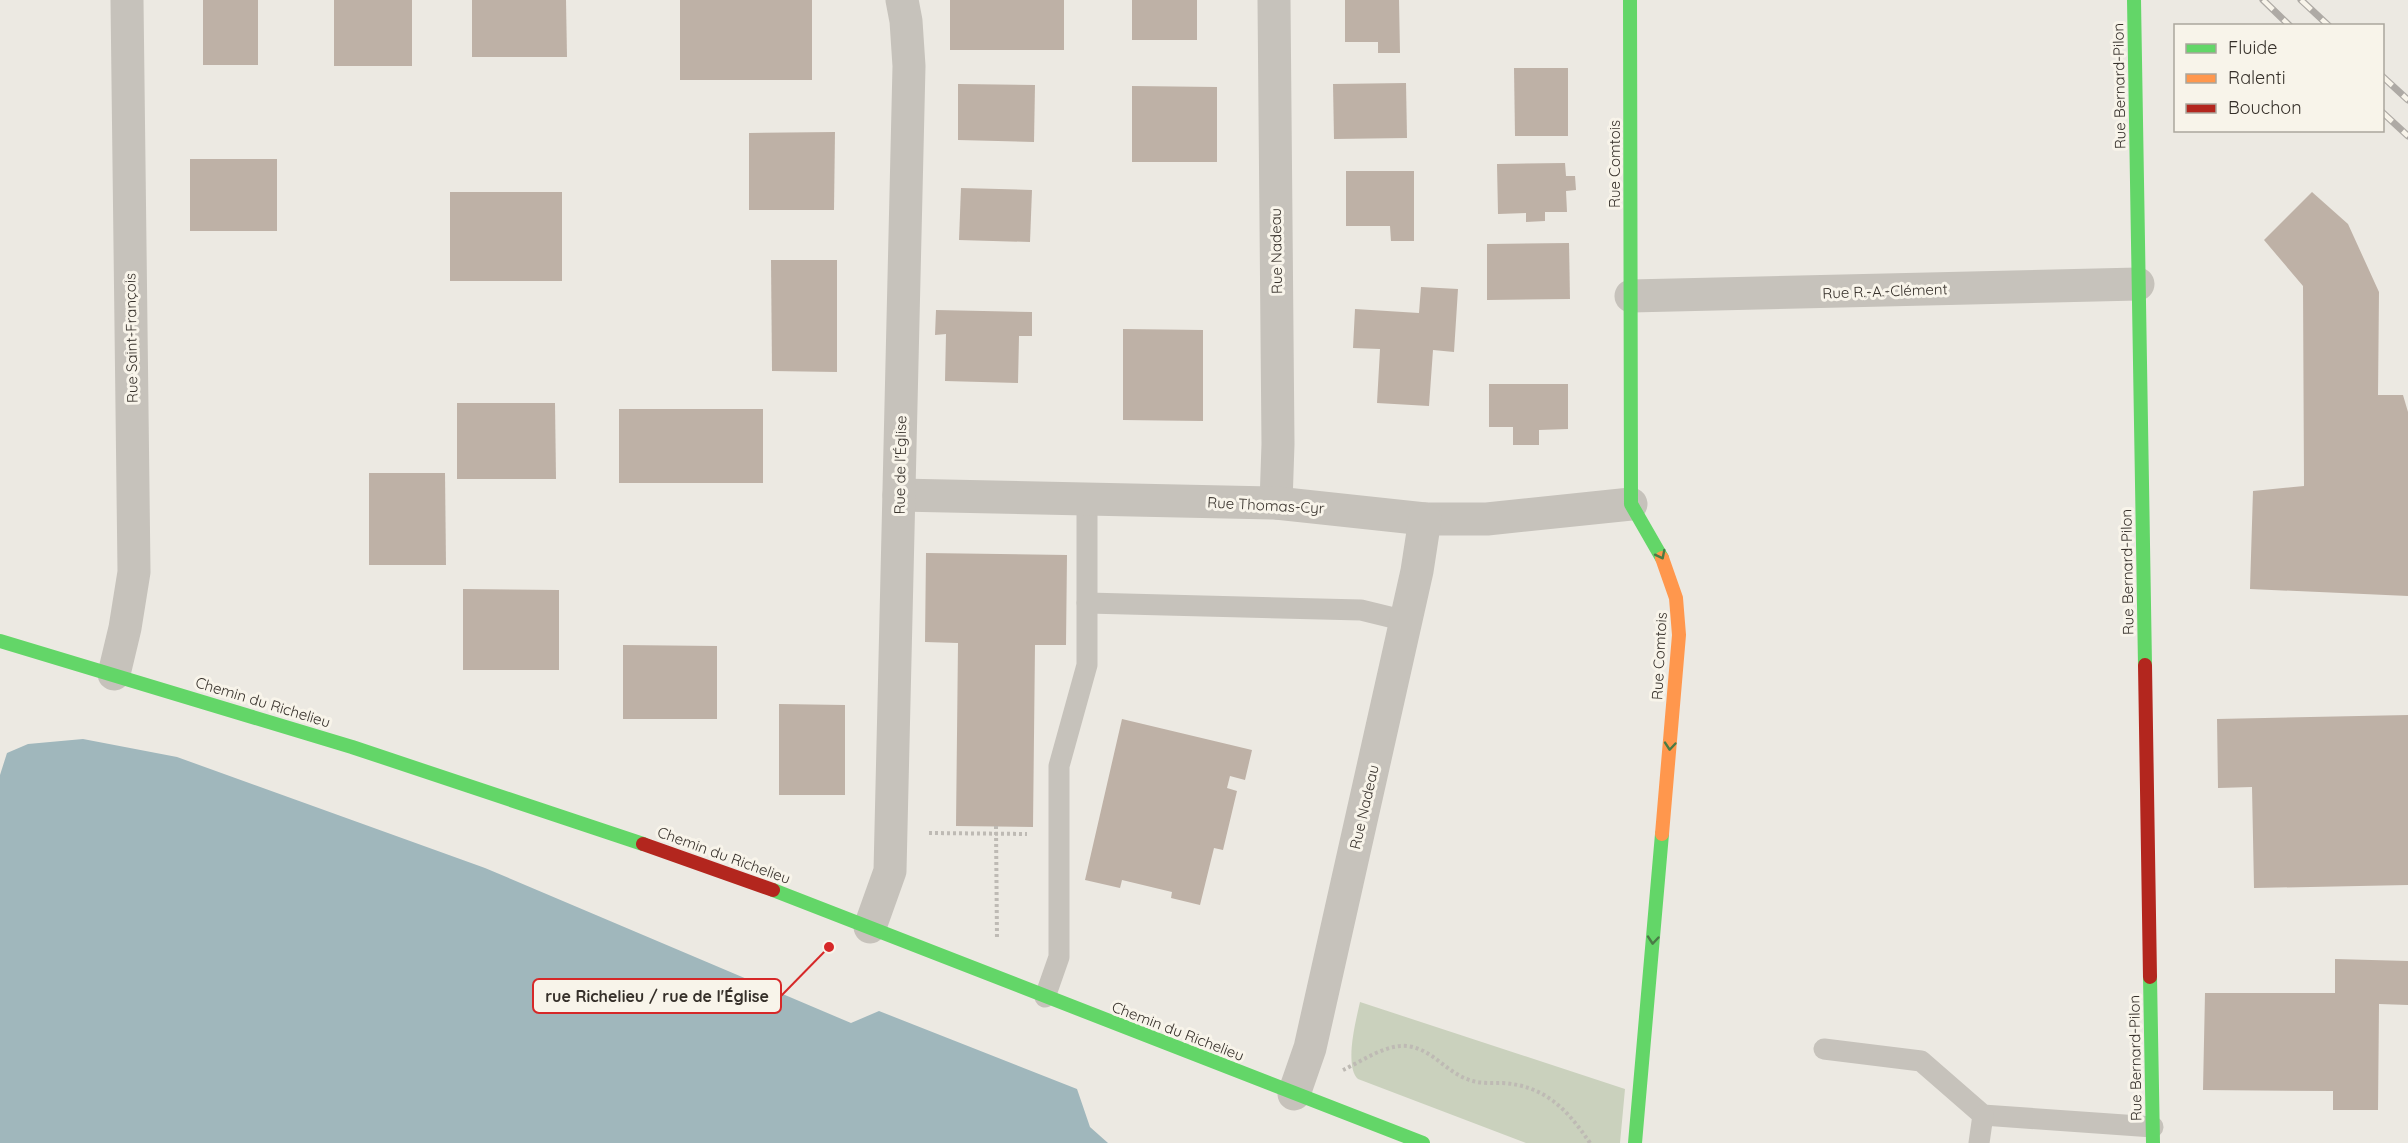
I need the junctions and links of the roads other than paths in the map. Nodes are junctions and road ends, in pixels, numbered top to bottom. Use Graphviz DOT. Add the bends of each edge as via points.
graph roads {
  1 [pos="127,0"];
  2 [pos="902,0"];
  3 [pos="1274,0"];
  4 [pos="1630,0"];
  5 [pos="2134,0"];
  6 [pos="2138,284"];
  7 [pos="1631,296"];
  8 [pos="899,495"];
  9 [pos="1088,499"];
  10 [pos="1276,503"];
  11 [pos="1631,504"];
  12 [pos="1425,519"];
  13 [pos="1087,603"];
  14 [pos="1406,621"];
  15 [pos="0,641"];
  16 [pos="114,674"];
  17 [pos="870,927"];
  18 [pos="1045,998"];
  19 [pos="1824,1049"];
  20 [pos="1294,1094"];
  21 [pos="1983,1115"];
  22 [pos="2153,1135"];
  23 [pos="1423,1143"];
  24 [pos="1635,1143"];
  25 [pos="1979,1143"];
  1 -- 16 [label="street, Rue Saint-François" via="134,572"];
  2 -- 8 [label="street, Rue de l'Église" via="909,66"];
  3 -- 10 [label="street, Rue Nadeau"];
  4 -- 7 [label="street, Rue Comtois"];
  5 -- 6 [label="street, Rue Bernard-Pilon"];
  6 -- 7 [label="street, Rue R.-A.-Clément"];
  6 -- 22 [label="street, Rue Bernard-Pilon"];
  7 -- 11 [label="street, Rue Comtois"];
  8 -- 9 [label="street, Rue Thomas-Cyr"];
  8 -- 17 [label="street, Rue de l'Église" via="890,871"];
  9 -- 10 [label="street, Rue Thomas-Cyr"];
  9 -- 13 [label="lane"];
  10 -- 12 [label="street, Rue Thomas-Cyr"];
  11 -- 12 [label="street, Rue Thomas-Cyr" via="1487,519"];
  11 -- 24 [label="street, Rue Comtois, one-way" via="1665,562 1680,610"];
  12 -- 14 [label="street, Rue Nadeau"];
  13 -- 14 [label="lane" via="1361,610"];
  13 -- 18 [label="lane" via="1087,665 1059,765 1059,957"];
  14 -- 20 [label="street, Rue Nadeau" via="1310,1048"];
  15 -- 16 [label="street, Chemin du Richelieu"];
  16 -- 17 [label="street, Chemin du Richelieu" via="572,819"];
  17 -- 18 [label="street, Chemin du Richelieu"];
  18 -- 20 [label="street, Chemin du Richelieu"];
  19 -- 21 [label="lane" via="1921,1061"];
  20 -- 23 [label="street, Chemin du Richelieu"];
  21 -- 22 [label="lane"];
  21 -- 25 [label="lane"];
}
